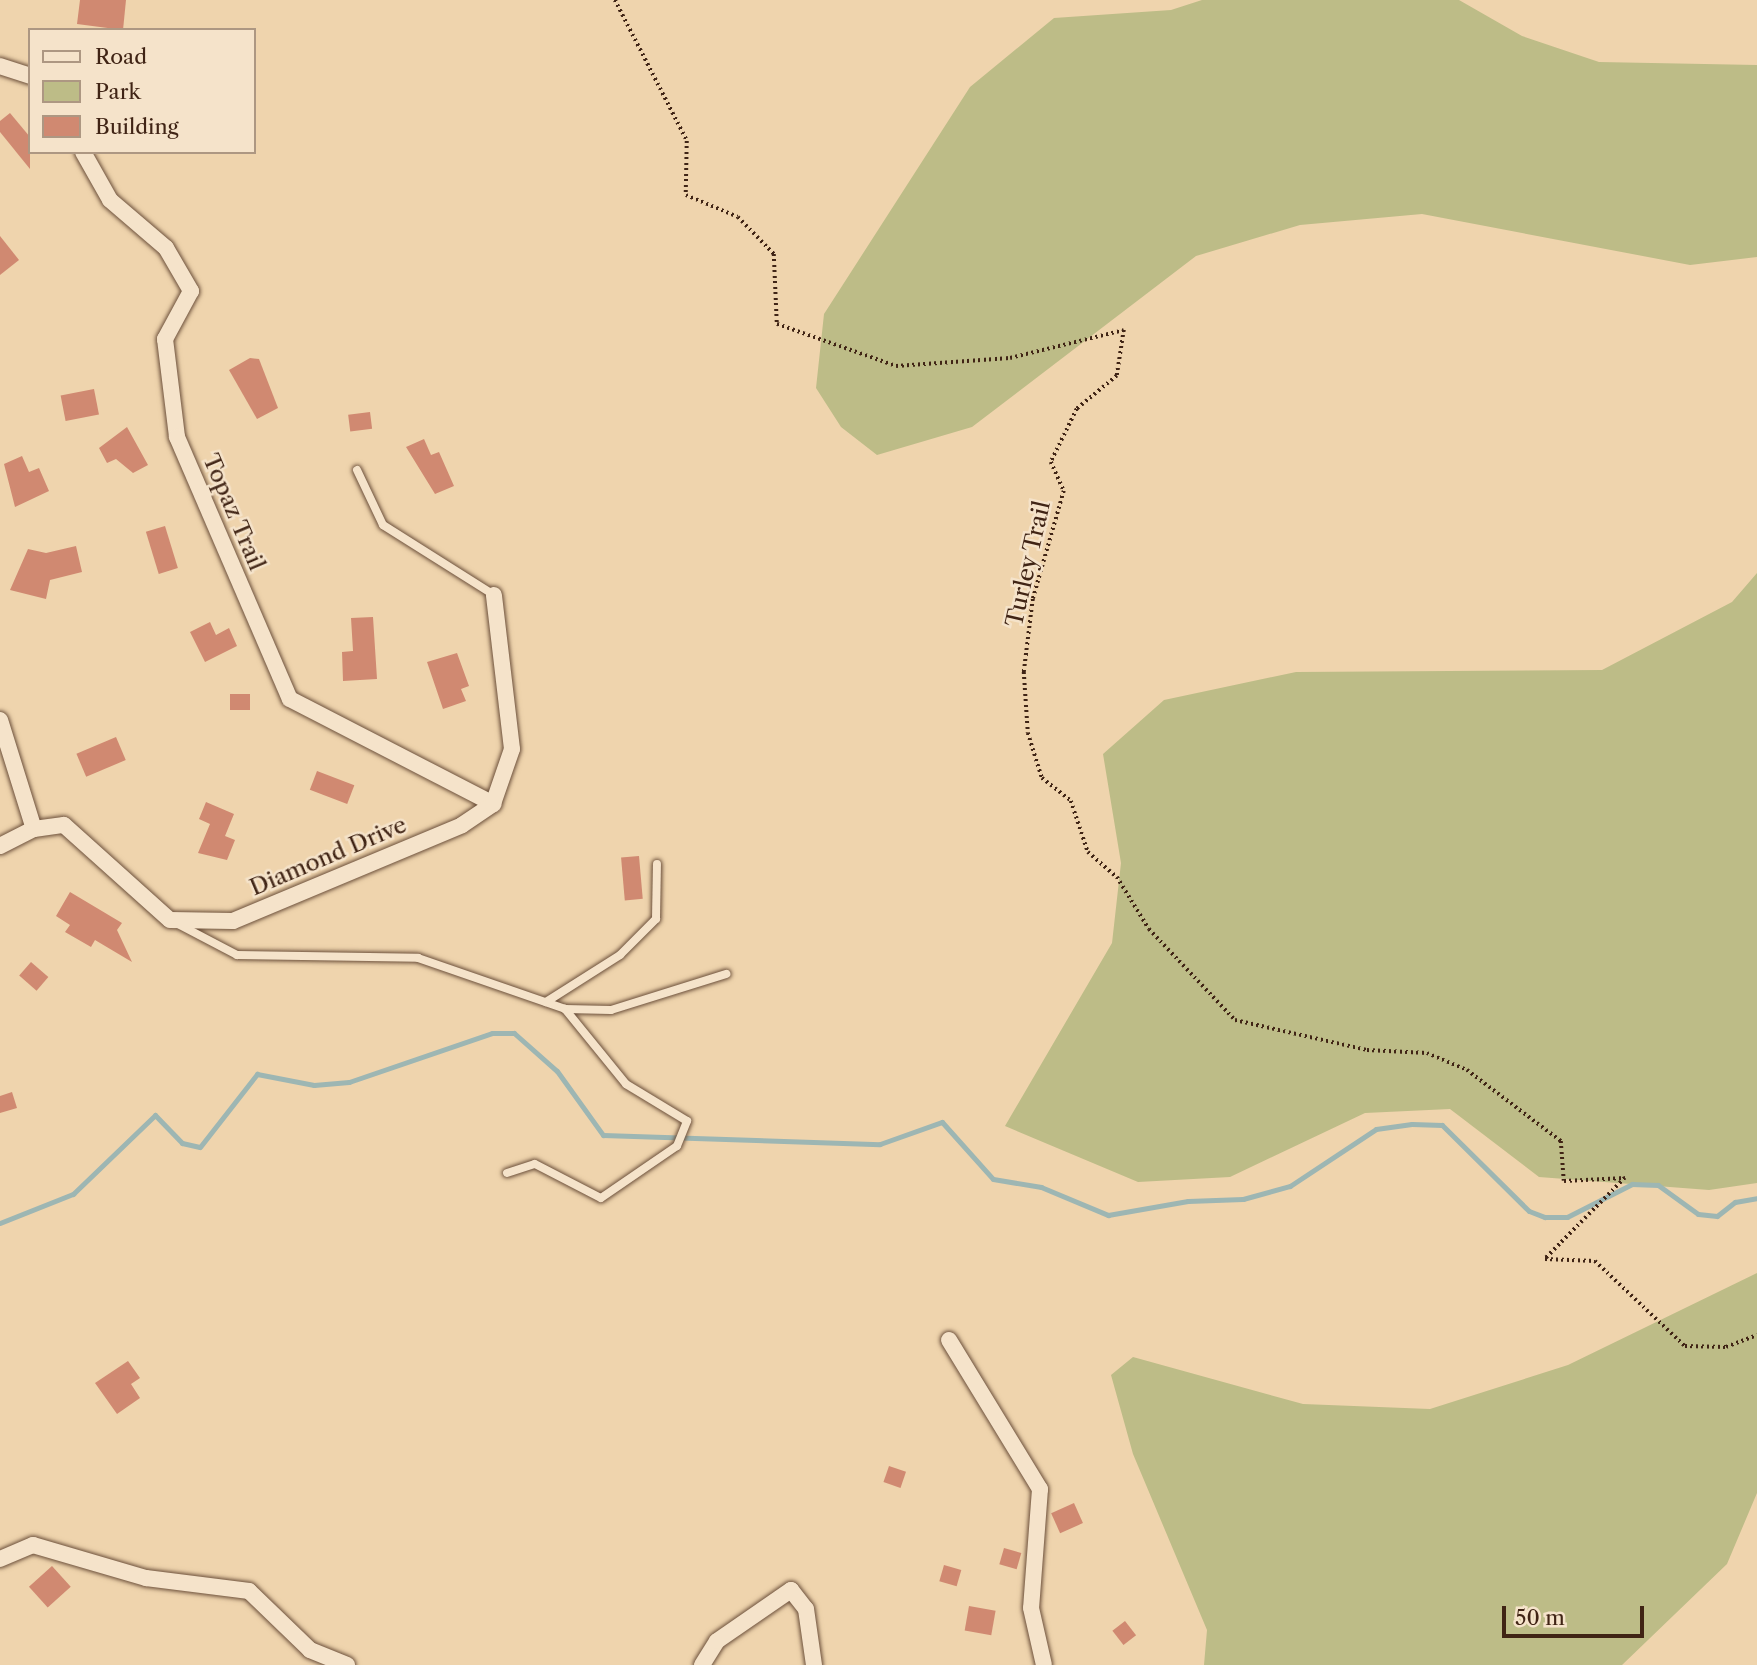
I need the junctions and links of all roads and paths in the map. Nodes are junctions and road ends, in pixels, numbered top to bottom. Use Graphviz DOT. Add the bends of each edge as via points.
graph roads {
  1 [pos="614,0"];
  2 [pos="0,66"];
  3 [pos="28,75"];
  4 [pos="84,154"];
  5 [pos="357,470"];
  6 [pos="495,595"];
  7 [pos="0,720"];
  8 [pos="494,804"];
  9 [pos="33,829"];
  10 [pos="0,846"];
  11 [pos="657,864"];
  12 [pos="170,920"];
  13 [pos="726,974"];
  14 [pos="546,1002"];
  15 [pos="565,1009"];
  16 [pos="507,1173"];
  17 [pos="1757,1335"];
  18 [pos="949,1340"];
  19 [pos="0,1559"];
  20 [pos="347,1665"];
  21 [pos="702,1665"];
  22 [pos="814,1665"];
  23 [pos="1044,1665"];
  1 -- 17 [label="path, Turley Trail" via="687,141 686,195 737,217 774,254 778,324 896,366 1010,358 1124,330 1117,376 1077,409 1051,462 1063,491 1033,599 1024,672 1028,733 1042,778 1071,801 1088,852 1117,877 1149,929 1235,1020 1367,1050 1427,1053 1467,1070 1561,1141 1564,1181 1625,1178 1545,1259 1595,1261 1685,1346 1726,1347"];
  2 -- 3 [label="street"];
  4 -- 8 [label="street, Topaz Trail" via="110,200 166,248 191,291 165,339 177,437 290,699"];
  5 -- 6 [label="lane" via="383,525"];
  6 -- 8 [label="street" via="512,749"];
  7 -- 9 [label="street"];
  8 -- 12 [label="street, Diamond Drive" via="462,825 233,921"];
  9 -- 10 [label="street"];
  9 -- 12 [label="street" via="64,825"];
  11 -- 14 [label="lane" via="656,919 620,955"];
  12 -- 14 [label="lane" via="237,955 418,958"];
  13 -- 15 [label="lane" via="611,1010"];
  14 -- 15 [label="lane"];
  15 -- 16 [label="lane" via="626,1084 687,1121 677,1146 601,1198 536,1164"];
  18 -- 23 [label="street" via="1040,1489 1031,1608"];
  19 -- 20 [label="street" via="33,1545 146,1578 249,1591 310,1650"];
  21 -- 22 [label="street" via="717,1641 791,1590 806,1609"];
}
